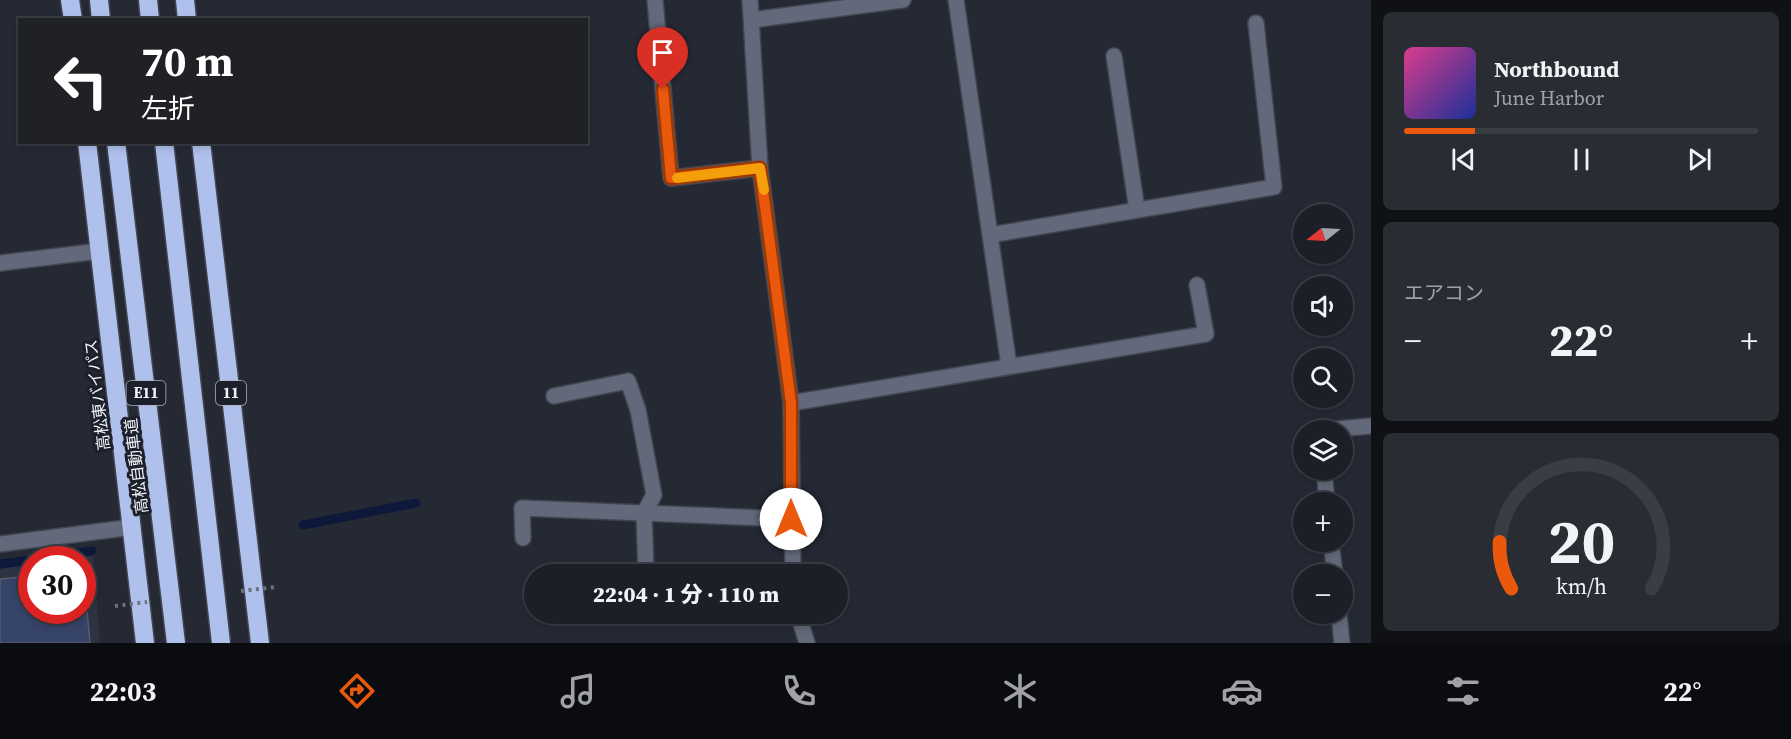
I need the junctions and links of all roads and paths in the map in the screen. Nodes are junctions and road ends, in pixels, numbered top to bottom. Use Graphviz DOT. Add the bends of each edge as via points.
graph roads {
  1 [pos="70,0"];
  2 [pos="99,0"];
  3 [pos="148,0"];
  4 [pos="185,0"];
  5 [pos="654,0"];
  6 [pos="750,0"];
  7 [pos="903,0"];
  8 [pos="956,0"];
  9 [pos="73,18"];
  10 [pos="101,18"];
  11 [pos="150,18"];
  12 [pos="187,18"];
  13 [pos="752,20"];
  14 [pos="1256,23"];
  15 [pos="1114,56"];
  16 [pos="87,144"];
  17 [pos="116,144"];
  18 [pos="164,144"];
  19 [pos="201,144"];
  20 [pos="760,168"];
  21 [pos="1137,210"];
  22 [pos="990,236"];
  23 [pos="100,251"];
  24 [pos="0,263"];
  25 [pos="1197,285"];
  26 [pos="1009,366"];
  27 [pos="554,396"];
  28 [pos="791,403"];
  29 [pos="1371,426"];
  30 [pos="1353,428"];
  31 [pos="644,513"];
  32 [pos="791,519"];
  33 [pos="133,527"];
  34 [pos="523,538"];
  35 [pos="0,544"];
  36 [pos="646,564"];
  37 [pos="793,564"];
  38 [pos="801,624"];
  39 [pos="1340,624"];
  40 [pos="146,643"];
  41 [pos="176,643"];
  42 [pos="221,643"];
  43 [pos="260,643"];
  44 [pos="807,643"];
  45 [pos="1342,643"];
  1 -- 9 [label="highway"];
  2 -- 10 [label="highway"];
  3 -- 11 [label="highway"];
  4 -- 12 [label="highway"];
  5 -- 20 [label="street" via="671,178"];
  6 -- 13 [label="street"];
  7 -- 13 [label="street"];
  8 -- 22 [label="street"];
  13 -- 20 [label="street"];
  14 -- 21 [label="street" via="1274,187"];
  15 -- 21 [label="street"];
  16 -- 23 [label="highway, 高松東バイパス"];
  17 -- 41 [label="highway, 高松自動車道 / E11, bridge"];
  18 -- 42 [label="highway, bridge"];
  19 -- 43 [label="highway, 11"];
  20 -- 28 [label="street"];
  21 -- 22 [label="street"];
  22 -- 26 [label="street"];
  23 -- 24 [label="street"];
  23 -- 33 [label="highway, 高松東バイパス"];
  25 -- 26 [label="street" via="1206,334"];
  26 -- 28 [label="street"];
  27 -- 31 [label="street" via="628,381 638,410 654,495"];
  28 -- 32 [label="street"];
  29 -- 30 [label="street"];
  31 -- 32 [label="street"];
  31 -- 34 [label="street" via="522,508"];
  31 -- 36 [label="street"];
  32 -- 37 [label="street"];
  33 -- 35 [label="street"];
  33 -- 40 [label="highway, 高松東バイパス"];
  38 -- 44 [label="street"];
  39 -- 45 [label="street"];
}
